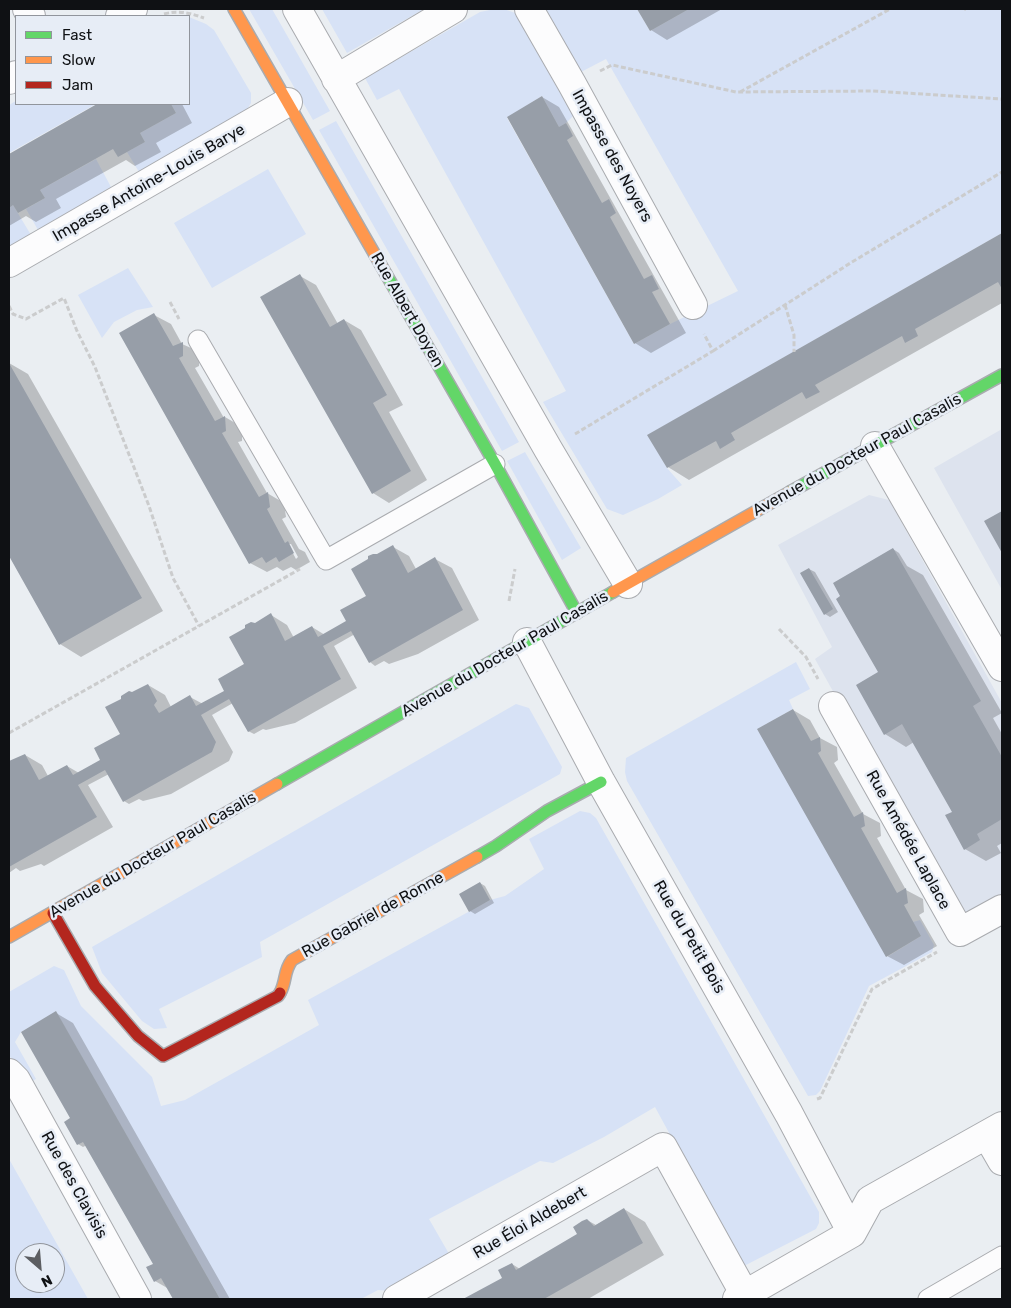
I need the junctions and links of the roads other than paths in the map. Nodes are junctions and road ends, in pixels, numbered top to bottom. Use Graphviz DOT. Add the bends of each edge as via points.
graph roads {
  1 [pos="133,9"];
  2 [pos="234,9"];
  3 [pos="296,9"];
  4 [pos="453,9"];
  5 [pos="529,9"];
  6 [pos="122,15"];
  7 [pos="336,78"];
  8 [pos="288,102"];
  9 [pos="9,263"];
  10 [pos="693,305"];
  11 [pos="198,340"];
  12 [pos="1002,375"];
  13 [pos="874,446"];
  14 [pos="495,464"];
  15 [pos="628,584"];
  16 [pos="577,613"];
  17 [pos="527,642"];
  18 [pos="1002,667"];
  19 [pos="833,706"];
  20 [pos="601,782"];
  21 [pos="1002,909"];
  22 [pos="53,913"];
  23 [pos="9,937"];
  24 [pos="9,1073"];
  25 [pos="994,1130"];
  26 [pos="1002,1161"];
  27 [pos="852,1232"];
  28 [pos="1002,1256"];
  29 [pos="741,1297"];
  30 [pos="137,1299"];
  31 [pos="397,1299"];
  32 [pos="928,1299"];
  1 -- 6 [label="street"];
  2 -- 8 [label="street, Rue Albert Doyen"];
  3 -- 7 [label="street"];
  4 -- 7 [label="street"];
  5 -- 10 [label="street, Impasse des Noyers"];
  7 -- 15 [label="street"];
  8 -- 9 [label="street, Impasse Antoine-Louis Barye"];
  8 -- 14 [label="street, Rue Albert Doyen"];
  11 -- 14 [label="lane" via="326,560"];
  12 -- 13 [label="street, Avenue du Docteur Paul Casalis"];
  13 -- 15 [label="street, Avenue du Docteur Paul Casalis"];
  13 -- 18 [label="street"];
  14 -- 16 [label="street, Rue Albert Doyen"];
  15 -- 16 [label="street, Avenue du Docteur Paul Casalis"];
  16 -- 17 [label="street, Avenue du Docteur Paul Casalis"];
  17 -- 20 [label="street, Rue du Petit Bois"];
  17 -- 22 [label="street, Avenue du Docteur Paul Casalis"];
  19 -- 21 [label="street, Rue Amédée Laplace" via="960,932"];
  20 -- 22 [label="street, Rue Gabriel de Ronne" via="496,846 292,960 286,968 285,984 278,996 163,1056 138,1036 95,986"];
  20 -- 27 [label="street, Rue du Petit Bois"];
  22 -- 23 [label="street, Avenue du Docteur Paul Casalis"];
  24 -- 30 [label="street, Rue des Clavisis" via="16,1080"];
  25 -- 26 [label="street"];
  25 -- 27 [label="street" via="870,1200"];
  27 -- 29 [label="street"];
  28 -- 32 [label="lane"];
  29 -- 31 [label="street, Rue Éloi Aldebert" via="663,1147"];
}
